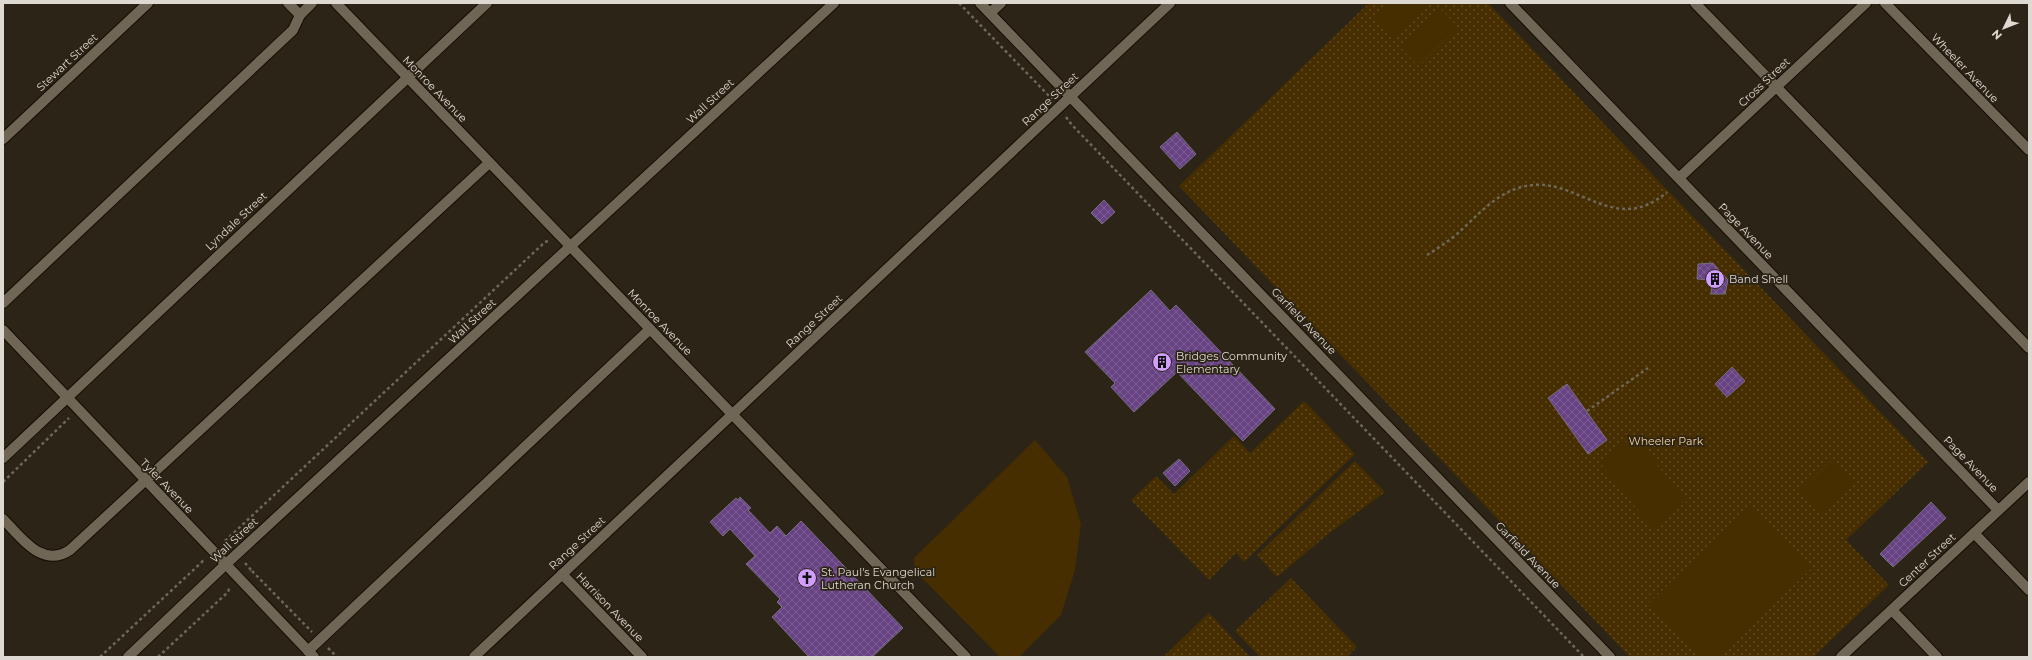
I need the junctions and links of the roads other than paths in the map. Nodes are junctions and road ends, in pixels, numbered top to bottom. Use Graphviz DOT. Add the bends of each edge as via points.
graph roads {
  1 [pos="148,3"];
  2 [pos="288,3"];
  3 [pos="312,3"];
  4 [pos="336,3"];
  5 [pos="486,3"];
  6 [pos="834,3"];
  7 [pos="980,3"];
  8 [pos="1001,3"];
  9 [pos="1170,3"];
  10 [pos="1510,3"];
  11 [pos="1695,3"];
  12 [pos="1866,3"];
  13 [pos="1885,3"];
  14 [pos="990,13"];
  15 [pos="300,15"];
  16 [pos="407,77"];
  17 [pos="1776,87"];
  18 [pos="1071,95"];
  19 [pos="3,139"];
  20 [pos="2029,150"];
  21 [pos="489,163"];
  22 [pos="1679,178"];
  23 [pos="571,247"];
  24 [pos="3,303"];
  25 [pos="650,329"];
  26 [pos="3,330"];
  27 [pos="2029,348"];
  28 [pos="68,398"];
  29 [pos="732,415"];
  30 [pos="3,458"];
  31 [pos="146,481"];
  32 [pos="2029,482"];
  33 [pos="1998,510"];
  34 [pos="3,519"];
  35 [pos="1974,532"];
  36 [pos="225,565"];
  37 [pos="562,574"];
  38 [pos="2029,590"];
  39 [pos="1892,610"];
  40 [pos="312,654"];
  41 [pos="128,657"];
  42 [pos="474,657"];
  43 [pos="642,657"];
  44 [pos="966,657"];
  45 [pos="1610,657"];
  46 [pos="1841,657"];
  47 [pos="1937,657"];
  1 -- 19 [label="street, Stewart Street"];
  2 -- 15 [label="street"];
  3 -- 15 [label="street"];
  4 -- 16 [label="street, Monroe Avenue"];
  5 -- 16 [label="street, Lyndale Street"];
  6 -- 23 [label="street, Wall Street"];
  7 -- 14 [label="street, Garfield Avenue"];
  8 -- 14 [label="street"];
  9 -- 18 [label="street, Range Street"];
  10 -- 22 [label="street, Page Avenue"];
  11 -- 17 [label="street"];
  12 -- 17 [label="street, Cross Street"];
  13 -- 20 [label="street, Wheeler Avenue"];
  14 -- 18 [label="street, Garfield Avenue"];
  15 -- 24 [label="street" via="293,30"];
  16 -- 21 [label="street, Monroe Avenue"];
  16 -- 28 [label="street, Lyndale Street"];
  17 -- 22 [label="street, Cross Street"];
  17 -- 27 [label="street"];
  18 -- 29 [label="street, Range Street"];
  18 -- 45 [label="street, Garfield Avenue"];
  21 -- 23 [label="street, Monroe Avenue"];
  21 -- 31 [label="street"];
  22 -- 33 [label="street, Page Avenue"];
  23 -- 25 [label="street, Monroe Avenue"];
  23 -- 36 [label="street, Wall Street"];
  25 -- 29 [label="street, Monroe Avenue"];
  25 -- 40 [label="street" via="320,640"];
  26 -- 28 [label="street, Tyler Avenue"];
  28 -- 30 [label="street, Lyndale Street"];
  28 -- 31 [label="street, Tyler Avenue"];
  29 -- 37 [label="street, Range Street"];
  29 -- 44 [label="street, Monroe Avenue"];
  31 -- 34 [label="street" via="63,555 43,555 33,550"];
  31 -- 36 [label="street, Tyler Avenue"];
  32 -- 33 [label="street, Center Street"];
  33 -- 35 [label="street, Center Street"];
  35 -- 38 [label="street"];
  35 -- 39 [label="street, Center Street"];
  36 -- 40 [label="street, Tyler Avenue"];
  36 -- 41 [label="street, Wall Street"];
  37 -- 42 [label="street, Range Street"];
  37 -- 43 [label="street, Harrison Avenue"];
  39 -- 46 [label="street, Center Street"];
  39 -- 47 [label="street"];
}
